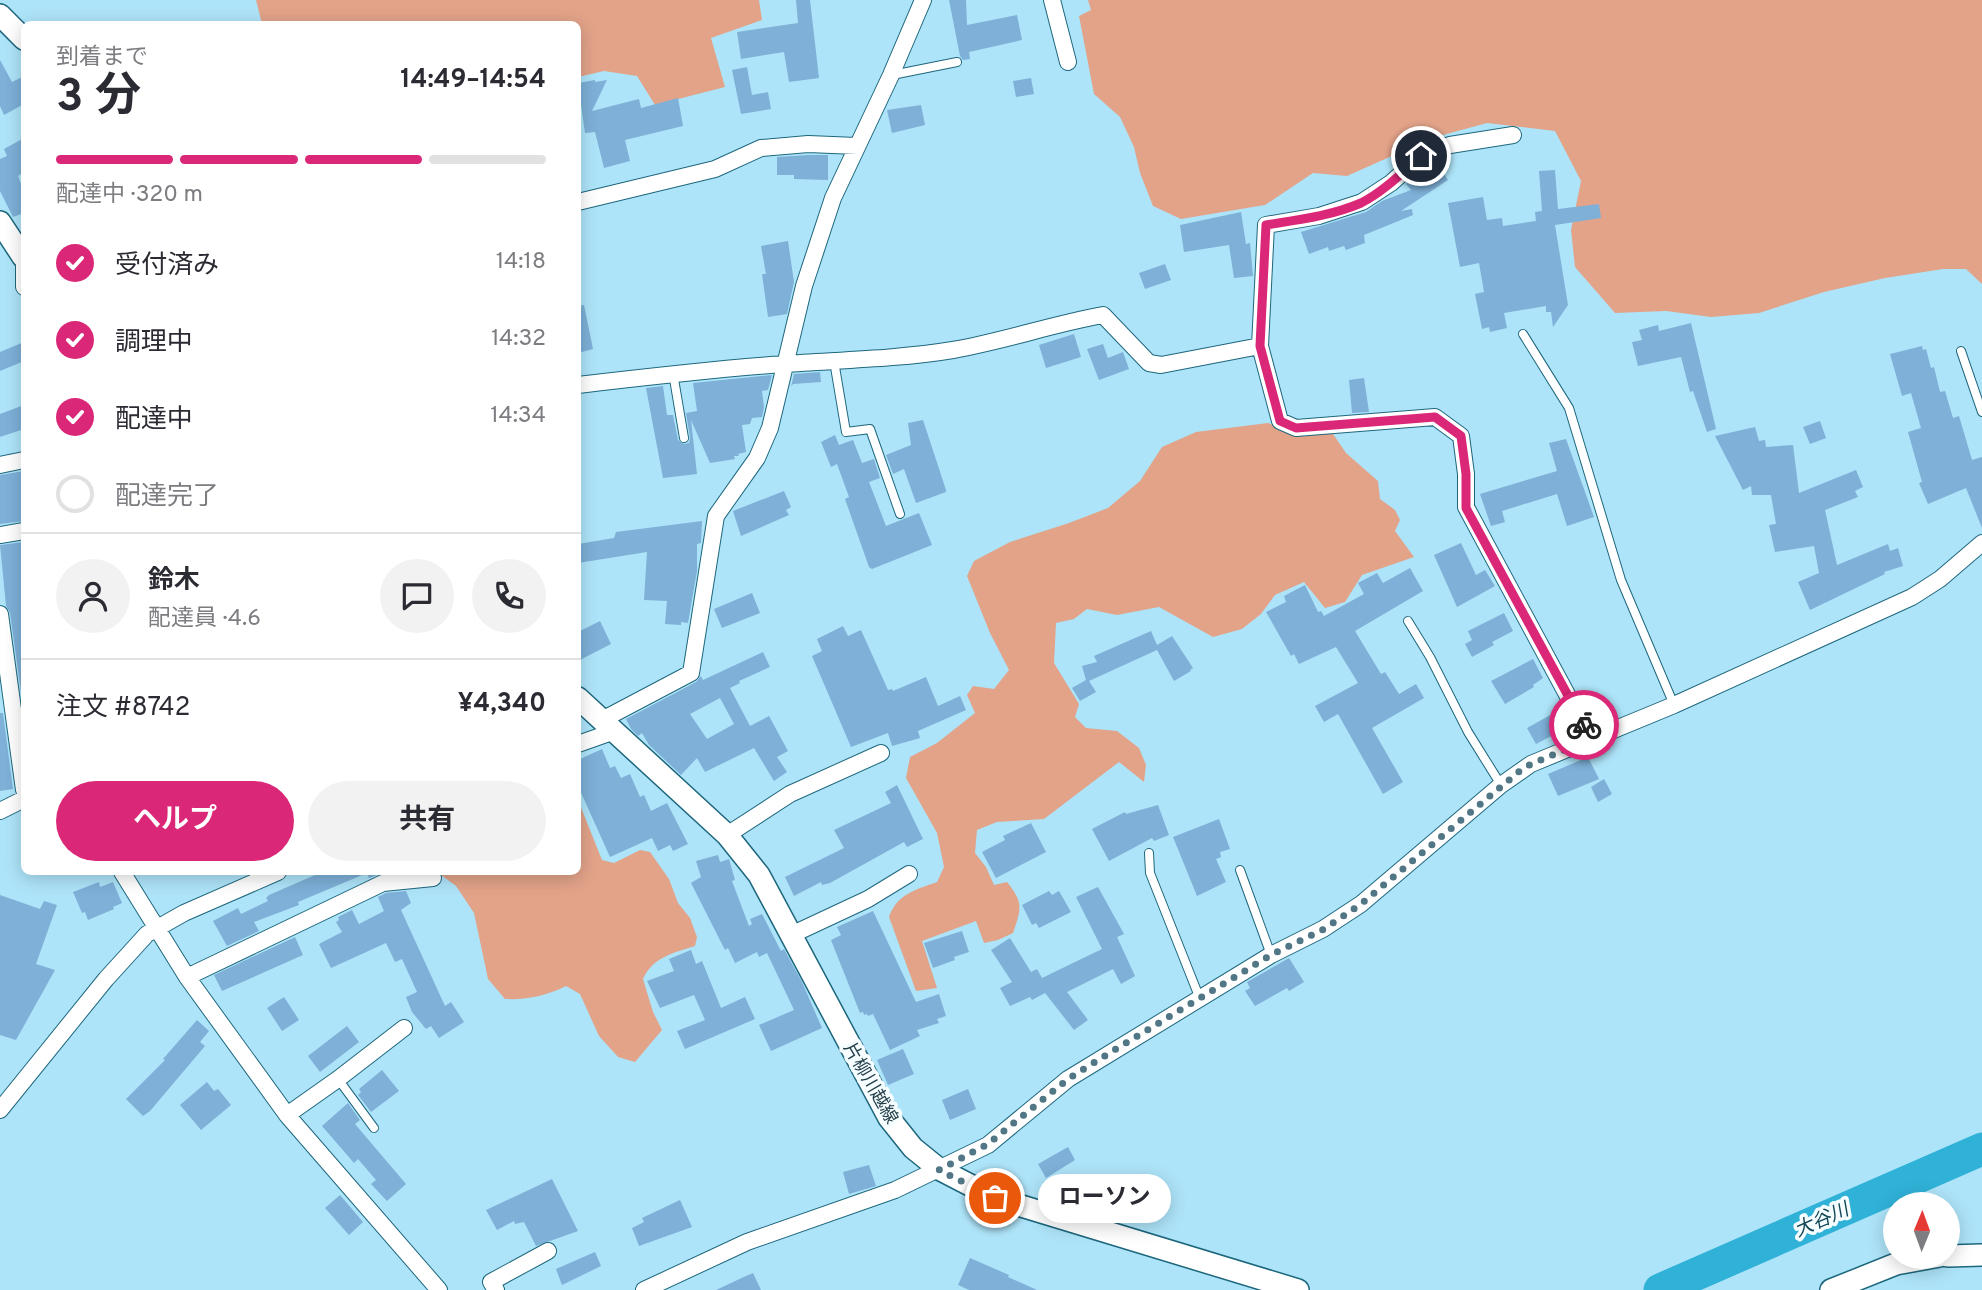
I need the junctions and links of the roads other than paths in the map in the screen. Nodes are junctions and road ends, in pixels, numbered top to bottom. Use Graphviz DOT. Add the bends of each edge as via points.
graph roads {
  1 [pos="923,0"];
  2 [pos="1052,0"];
  3 [pos="0,15"];
  4 [pos="21,36"];
  5 [pos="957,62"];
  6 [pos="1068,62"];
  7 [pos="891,75"];
  8 [pos="1513,135"];
  9 [pos="857,146"];
  10 [pos="581,201"];
  11 [pos="0,222"];
  12 [pos="21,252"];
  13 [pos="1523,334"];
  14 [pos="1260,346"];
  15 [pos="1962,351"];
  16 [pos="834,361"];
  17 [pos="786,364"];
  18 [pos="673,373"];
  19 [pos="581,385"];
  20 [pos="1982,412"];
  21 [pos="684,438"];
  22 [pos="21,461"];
  23 [pos="0,465"];
  24 [pos="900,514"];
  25 [pos="21,532"];
  26 [pos="0,535"];
  27 [pos="1982,543"];
  28 [pos="0,614"];
  29 [pos="1408,621"];
  30 [pos="581,701"];
  31 [pos="1674,705"];
  32 [pos="606,727"];
  33 [pos="1591,739"];
  34 [pos="581,742"];
  35 [pos="881,753"];
  36 [pos="21,768"];
  37 [pos="1501,785"];
  38 [pos="21,800"];
  39 [pos="0,811"];
  40 [pos="727,835"];
  41 [pos="1149,853"];
  42 [pos="1240,870"];
  43 [pos="909,874"];
  44 [pos="124,875"];
  45 [pos="271,875"];
  46 [pos="432,875"];
  47 [pos="157,927"];
  48 [pos="791,935"];
  49 [pos="1271,955"];
  50 [pos="187,977"];
  51 [pos="1200,999"];
  52 [pos="404,1028"];
  53 [pos="338,1079"];
  54 [pos="0,1110"];
  55 [pos="287,1115"];
  56 [pos="374,1128"];
  57 [pos="939,1170"];
  58 [pos="548,1251"];
  59 [pos="1982,1255"];
  60 [pos="1960,1256"];
  61 [pos="1884,1269"];
  62 [pos="439,1290"];
  63 [pos="496,1290"];
  64 [pos="644,1290"];
  65 [pos="1298,1290"];
  66 [pos="1831,1290"];
  1 -- 7 [label="street"];
  2 -- 6 [label="street"];
  3 -- 4 [label="main road"];
  5 -- 7 [label="lane"];
  7 -- 9 [label="street"];
  8 -- 14 [label="street" via="1450,145 1421,156 1362,202 1319,216 1266,225"];
  9 -- 10 [label="street" via="761,148 715,169"];
  9 -- 17 [label="street" via="833,198 804,286"];
  11 -- 12 [label="main road"];
  13 -- 31 [label="lane" via="1569,408 1621,580"];
  14 -- 16 [label="street" via="1161,365 1149,363 1103,315 952,350"];
  14 -- 33 [label="street" via="1280,421 1296,428 1435,417 1461,436 1466,508"];
  15 -- 20 [label="lane"];
  16 -- 17 [label="street"];
  16 -- 24 [label="lane" via="846,432 870,429"];
  17 -- 18 [label="street"];
  17 -- 32 [label="street" via="770,428 757,458 716,516 691,673"];
  18 -- 19 [label="street"];
  18 -- 21 [label="lane"];
  22 -- 23 [label="street"];
  25 -- 26 [label="street"];
  27 -- 31 [label="street" via="1912,597"];
  28 -- 36 [label="street"];
  29 -- 37 [label="lane"];
  30 -- 32 [label="main road, 片柳川越線"];
  31 -- 33 [label="street"];
  32 -- 34 [label="street"];
  32 -- 40 [label="main road, 片柳川越線"];
  33 -- 37 [label="street" via="1531,764"];
  35 -- 40 [label="street" via="790,794"];
  37 -- 49 [label="street" via="1361,904 1324,929"];
  38 -- 39 [label="street"];
  40 -- 48 [label="main road, 片柳川越線" via="759,875"];
  41 -- 51 [label="lane" via="1150,873"];
  42 -- 49 [label="lane"];
  43 -- 48 [label="street"];
  44 -- 47 [label="street"];
  45 -- 47 [label="street"];
  46 -- 50 [label="street" via="383,884"];
  47 -- 50 [label="street"];
  47 -- 54 [label="street" via="106,979"];
  48 -- 57 [label="main road, 片柳川越線" via="889,1118"];
  49 -- 51 [label="street"];
  50 -- 55 [label="street"];
  51 -- 57 [label="street" via="1068,1079 988,1144"];
  52 -- 53 [label="street"];
  53 -- 55 [label="street"];
  53 -- 56 [label="lane"];
  55 -- 62 [label="street"];
  57 -- 64 [label="street" via="747,1242"];
  57 -- 65 [label="main road, 片柳川越線" via="995,1198"];
  58 -- 63 [label="street" via="491,1282"];
  59 -- 60 [label="main road"];
  61 -- 66 [label="main road"];
}
